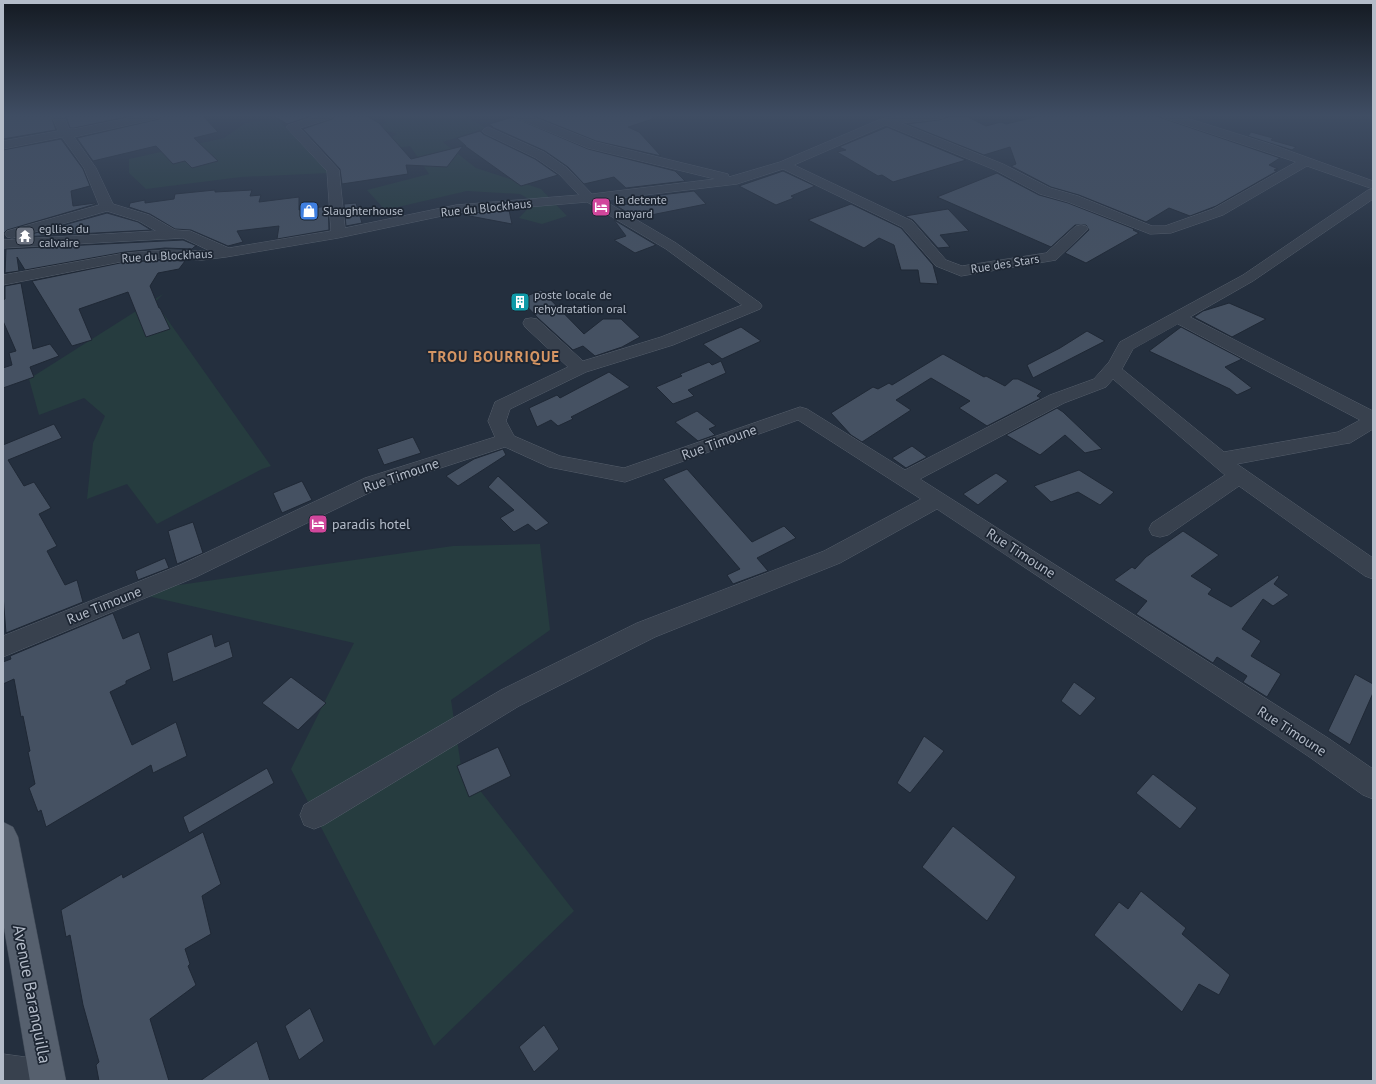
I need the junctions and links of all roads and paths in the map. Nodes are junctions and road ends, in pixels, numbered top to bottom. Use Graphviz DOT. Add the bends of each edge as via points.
graph roads {
  1 [pos="89,167"];
  2 [pos="330,167"];
  3 [pos="557,167"];
  4 [pos="681,167"];
  5 [pos="779,167"];
  6 [pos="787,167"];
  7 [pos="995,167"];
  8 [pos="1297,167"];
  9 [pos="1322,167"];
  10 [pos="737,180"];
  11 [pos="1373,184"];
  12 [pos="1373,193"];
  13 [pos="589,198"];
  14 [pos="107,207"];
  15 [pos="1081,229"];
  16 [pos="172,234"];
  17 [pos="338,234"];
  18 [pos="3,236"];
  19 [pos="3,244"];
  20 [pos="226,253"];
  21 [pos="3,280"];
  22 [pos="1177,318"];
  23 [pos="531,323"];
  24 [pos="580,368"];
  25 [pos="1112,369"];
  26 [pos="1373,420"];
  27 [pos="506,440"];
  28 [pos="1220,460"];
  29 [pos="1239,476"];
  30 [pos="904,479"];
  31 [pos="937,500"];
  32 [pos="1160,530"];
  33 [pos="1373,570"];
  34 [pos="3,647"];
  35 [pos="1373,785"];
  36 [pos="314,815"];
  37 [pos="3,837"];
  38 [pos="3,1072"];
  39 [pos="48,1079"];
  1 -- 14 [label="street"];
  2 -- 17 [label="street" via="333,170"];
  3 -- 13 [label="street"];
  4 -- 10 [label="street"];
  5 -- 10 [label="street, Rue du Blockhaus"];
  6 -- 15 [label="street, Rue des Stars" via="907,224 942,263 960,271 1051,256"];
  7 -- 8 [label="street" via="1045,191 1150,230 1166,230 1218,212"];
  9 -- 11 [label="street"];
  10 -- 13 [label="street, Rue du Blockhaus"];
  12 -- 22 [label="street" via="1248,278"];
  13 -- 17 [label="street, Rue du Blockhaus" via="456,209"];
  13 -- 24 [label="street" via="671,246 754,306 667,341"];
  14 -- 16 [label="street" via="144,218"];
  14 -- 18 [label="street"];
  16 -- 19 [label="street"];
  16 -- 20 [label="street" via="185,234"];
  17 -- 20 [label="street, Rue du Blockhaus"];
  20 -- 21 [label="street, Rue du Blockhaus" via="202,256 165,254 125,257"];
  22 -- 25 [label="street" via="1126,346"];
  22 -- 26 [label="street"];
  23 -- 24 [label="street"];
  24 -- 27 [label="street" via="502,406 497,422"];
  25 -- 28 [label="street"];
  25 -- 30 [label="street" via="1100,383 1057,399"];
  26 -- 28 [label="street" via="1343,438"];
  27 -- 30 [label="street, Rue Timoune" via="556,462 626,475 800,413"];
  27 -- 34 [label="street, Rue Timoune" via="372,483 188,571"];
  28 -- 29 [label="street"];
  29 -- 32 [label="street"];
  29 -- 33 [label="street"];
  30 -- 31 [label="street, Rue Timoune"];
  31 -- 35 [label="street, Rue Timoune"];
  31 -- 36 [label="street" via="832,557 646,630 510,698"];
  37 -- 39 [label="main road, Avenue Baranquilla"];
  38 -- 39 [label="street"];
}
